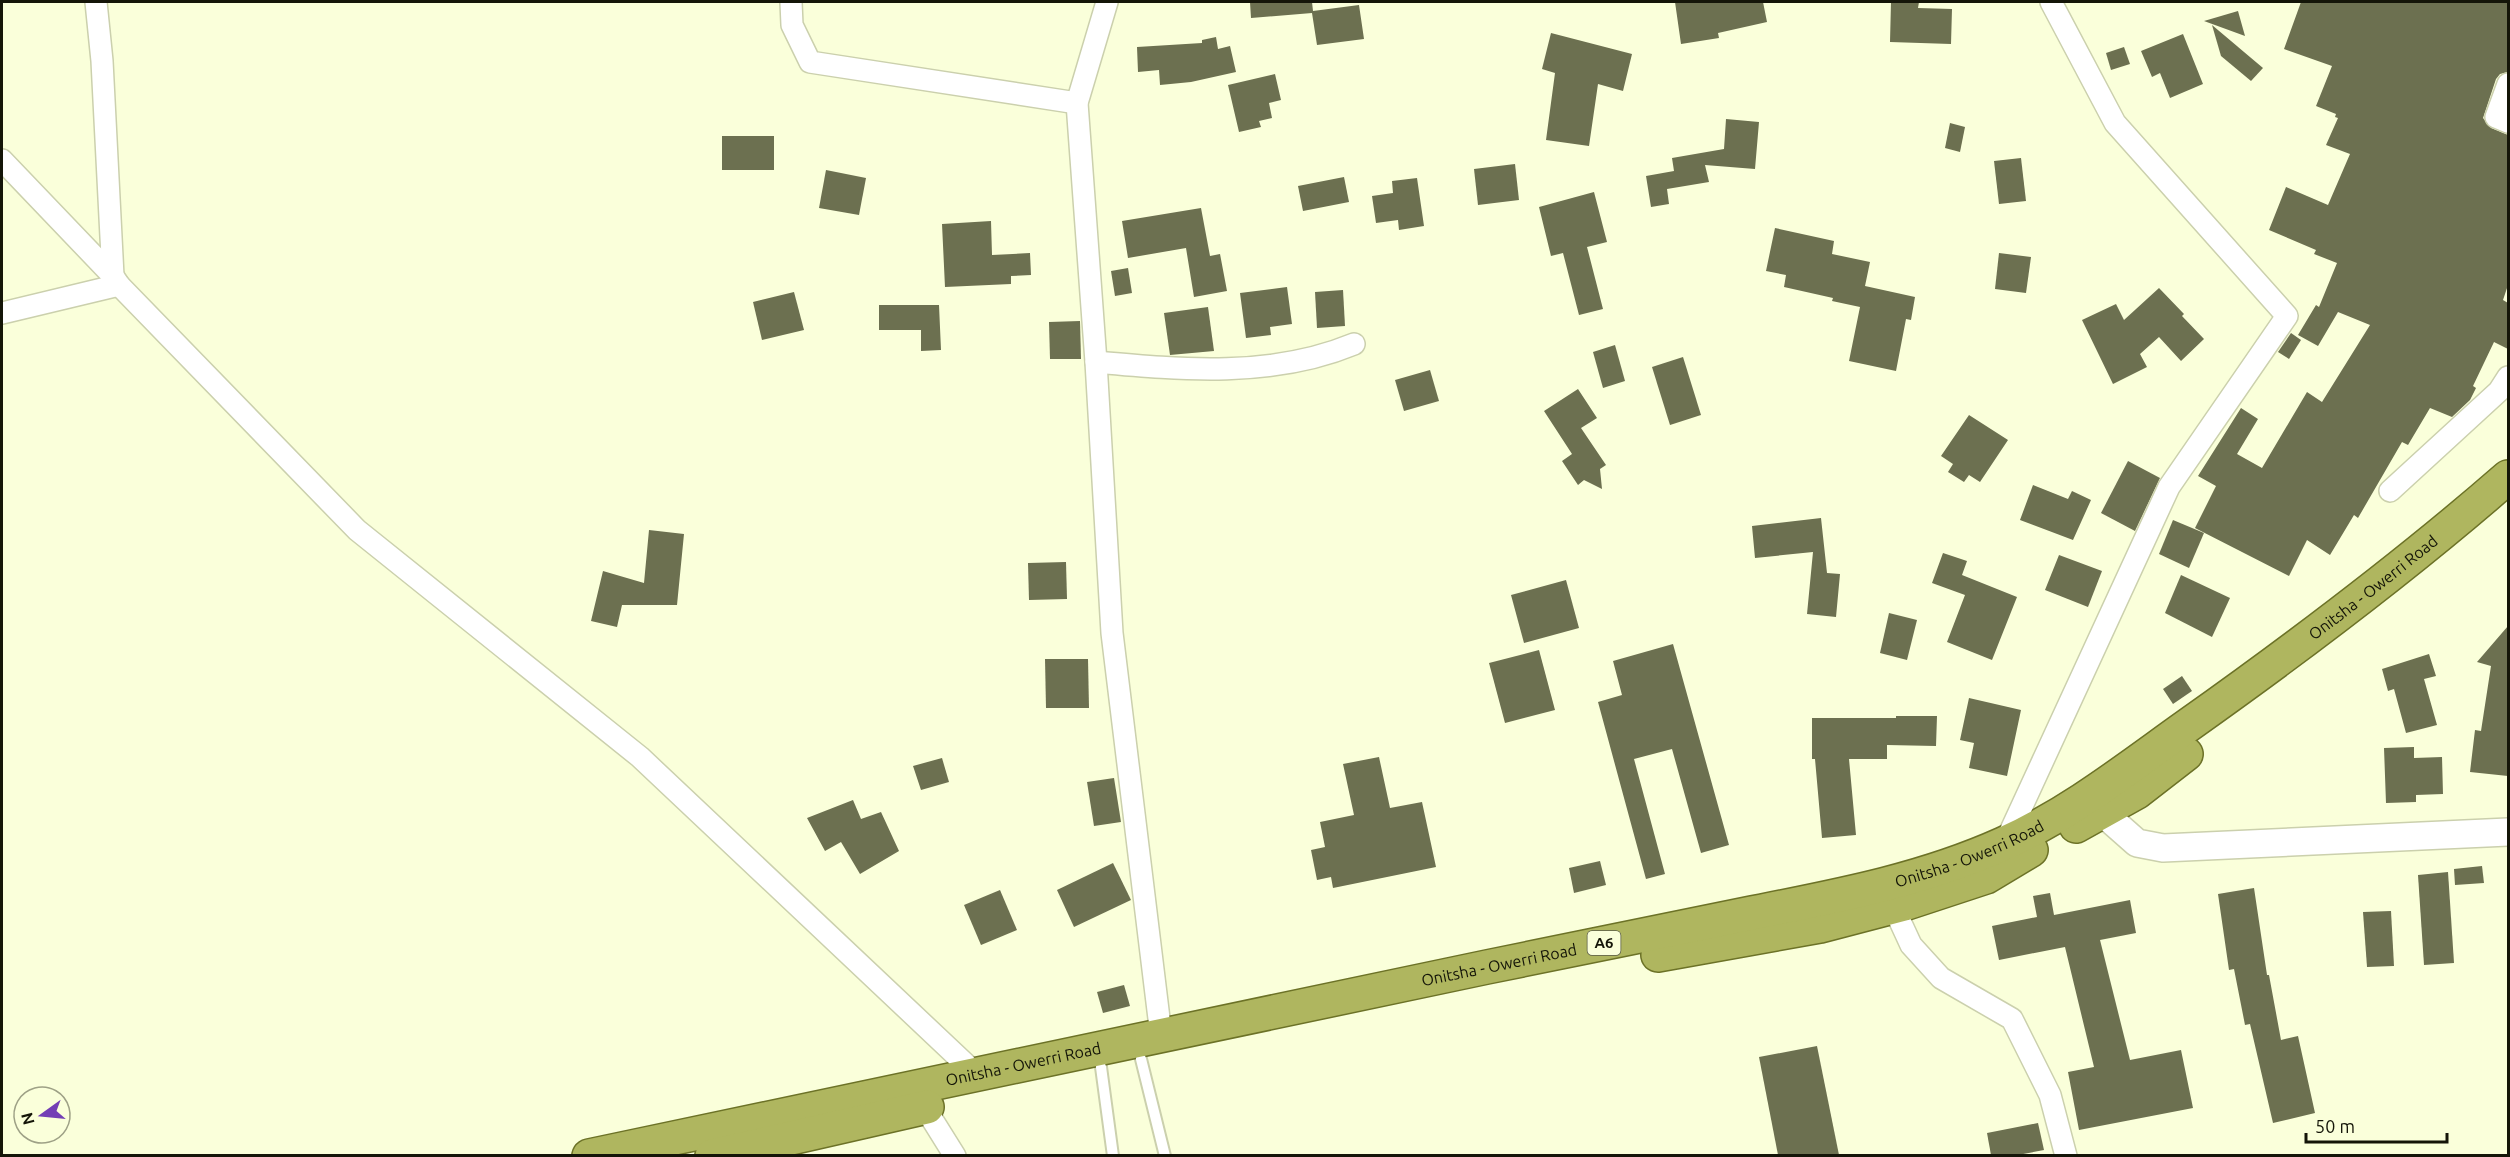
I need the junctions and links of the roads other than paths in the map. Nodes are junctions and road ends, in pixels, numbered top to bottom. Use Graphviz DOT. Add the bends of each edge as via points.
graph roads {
  1 [pos="96,2"];
  2 [pos="791,2"];
  3 [pos="1107,2"];
  4 [pos="2051,2"];
  5 [pos="2508,84"];
  6 [pos="1077,102"];
  7 [pos="2508,122"];
  8 [pos="2,160"];
  9 [pos="116,281"];
  10 [pos="2,313"];
  11 [pos="1354,344"];
  12 [pos="1096,362"];
  13 [pos="2508,377"];
  14 [pos="2508,477"];
  15 [pos="2390,491"];
  16 [pos="2508,505"];
  17 [pos="2103,813"];
  18 [pos="2508,832"];
  19 [pos="2005,843"];
  20 [pos="1893,906"];
  21 [pos="1151,1047"];
  22 [pos="1101,1067"];
  23 [pos="977,1075"];
  24 [pos="925,1108"];
  25 [pos="589,1155"];
  26 [pos="712,1155"];
  27 [pos="955,1155"];
  28 [pos="1113,1155"];
  29 [pos="1164,1155"];
  30 [pos="2066,1155"];
  1 -- 9 [label="street"];
  2 -- 6 [label="street" via="792,25 810,62"];
  3 -- 6 [label="street"];
  4 -- 19 [label="street" via="2115,123 2287,316 2169,487"];
  5 -- 7 [label="street" via="2496,117"];
  6 -- 12 [label="street"];
  8 -- 9 [label="street"];
  9 -- 10 [label="street"];
  9 -- 23 [label="street" via="357,530 640,757"];
  11 -- 12 [label="street" via="1275,366 1190,370"];
  12 -- 21 [label="street" via="1112,633"];
  13 -- 15 [label="street" via="2499,392"];
  14 -- 19 [label="highway, Onitsha - Owerri Road / A6" via="2467,514 2252,682 2119,776 2054,818"];
  16 -- 17 [label="highway, Onitsha - Owerri Road / A6" via="2361,626"];
  17 -- 18 [label="street" via="2137,843 2163,848"];
  17 -- 20 [label="highway, Onitsha - Owerri Road / A6" via="1986,877"];
  19 -- 21 [label="highway, Onitsha - Owerri Road / A6" via="1936,871 1858,892"];
  20 -- 21 [label="highway, Onitsha - Owerri Road / A6" via="1820,926"];
  20 -- 30 [label="street" via="1911,945 1941,978 2012,1019 2050,1095"];
  21 -- 22 [label="highway, Onitsha - Owerri Road / A6"];
  21 -- 23 [label="highway, Onitsha - Owerri Road / A6"];
  21 -- 29 [label="lane"];
  22 -- 24 [label="highway, Onitsha - Owerri Road / A6" via="997,1086"];
  22 -- 28 [label="lane"];
  23 -- 25 [label="highway, Onitsha - Owerri Road / A6"];
  24 -- 26 [label="highway, Onitsha - Owerri Road / A6"];
  24 -- 27 [label="street"];
}
